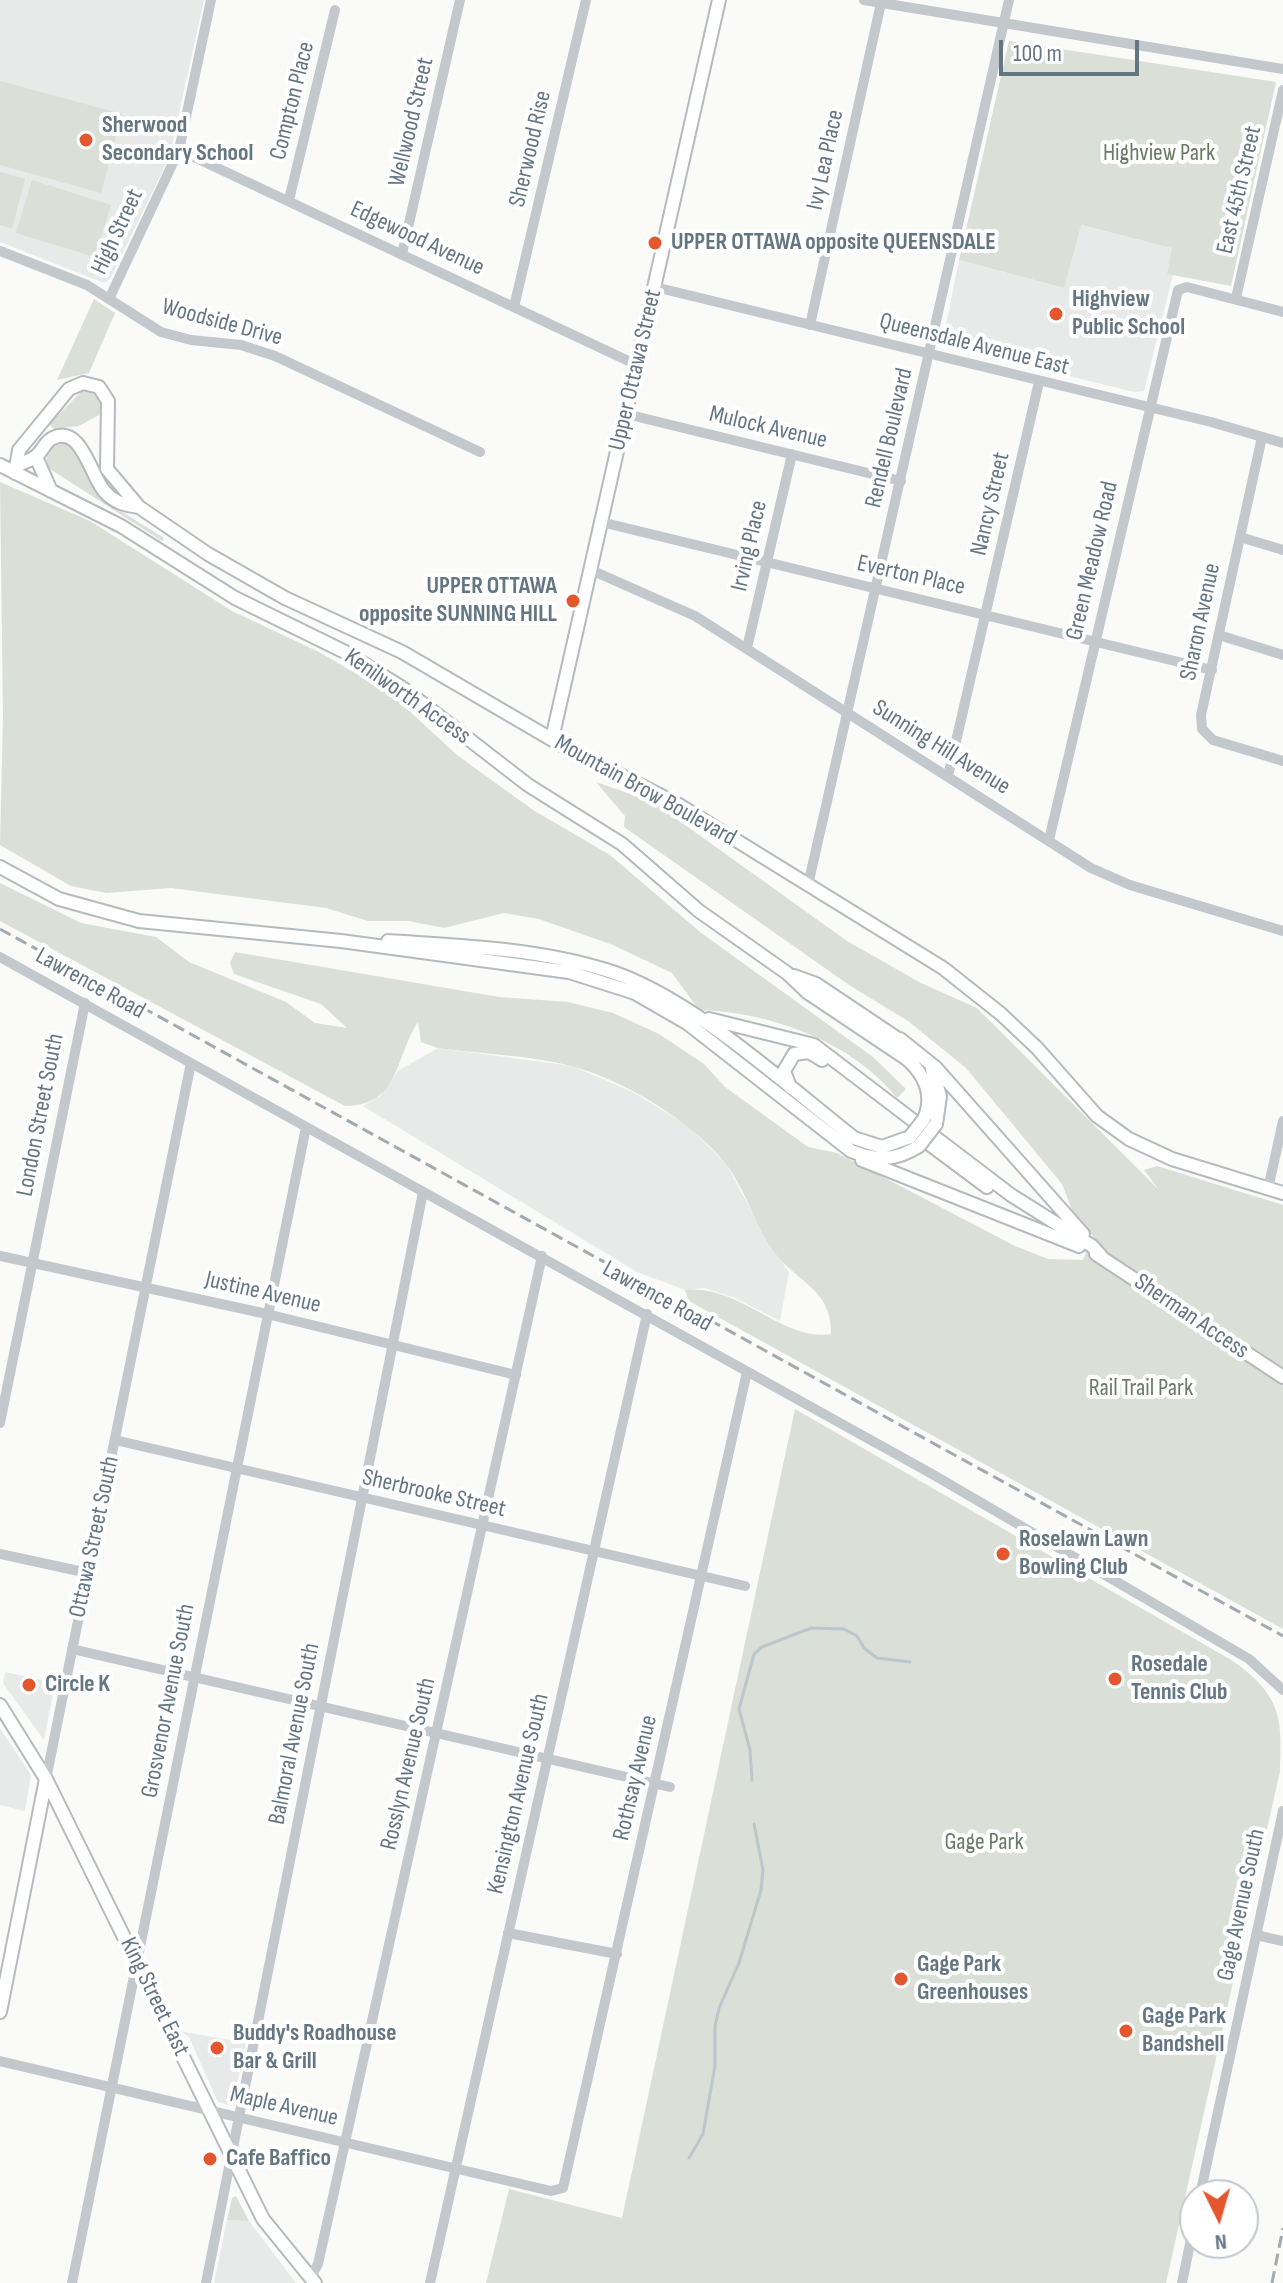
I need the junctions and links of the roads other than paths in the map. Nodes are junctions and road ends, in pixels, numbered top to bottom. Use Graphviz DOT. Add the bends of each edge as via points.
graph roads {
  1 [pos="211,0"];
  2 [pos="460,0"];
  3 [pos="586,0"];
  4 [pos="719,0"];
  5 [pos="864,0"];
  6 [pos="1009,0"];
  7 [pos="881,3"];
  8 [pos="335,10"];
  9 [pos="1003,25"];
  10 [pos="1283,69"];
  11 [pos="1283,90"];
  12 [pos="179,150"];
  13 [pos="289,200"];
  14 [pos="0,251"];
  15 [pos="402,254"];
  16 [pos="655,287"];
  17 [pos="110,297"];
  18 [pos="1236,298"];
  19 [pos="514,307"];
  20 [pos="1283,312"];
  21 [pos="810,325"];
  22 [pos="930,354"];
  23 [pos="637,365"];
  24 [pos="1039,382"];
  25 [pos="1150,407"];
  26 [pos="626,414"];
  27 [pos="1262,437"];
  28 [pos="1283,443"];
  29 [pos="480,452"];
  30 [pos="792,454"];
  31 [pos="36,457"];
  32 [pos="0,465"];
  33 [pos="17,469"];
  34 [pos="901,481"];
  35 [pos="51,491"];
  36 [pos="139,507"];
  37 [pos="601,522"];
  38 [pos="1240,537"];
  39 [pos="1283,550"];
  40 [pos="768,561"];
  41 [pos="591,570"];
  42 [pos="876,588"];
  43 [pos="986,614"];
  44 [pos="1219,635"];
  45 [pos="1096,641"];
  46 [pos="747,648"];
  47 [pos="1283,655"];
  48 [pos="1212,670"];
  49 [pos="847,713"];
  50 [pos="552,739"];
  51 [pos="1283,761"];
  52 [pos="948,776"];
  53 [pos="1049,840"];
  54 [pos="0,867"];
  55 [pos="808,885"];
  56 [pos="1283,931"];
  57 [pos="341,941"];
  58 [pos="0,957"];
  59 [pos="787,973"];
  60 [pos="85,1003"];
  61 [pos="685,1007"];
  62 [pos="900,1039"];
  63 [pos="191,1063"];
  64 [pos="792,1090"];
  65 [pos="1283,1121"];
  66 [pos="930,1122"];
  67 [pos="306,1127"];
  68 [pos="914,1142"];
  69 [pos="851,1151"];
  70 [pos="1268,1189"];
  71 [pos="423,1192"];
  72 [pos="1283,1193"];
  73 [pos="1066,1239"];
  74 [pos="1096,1251"];
  75 [pos="0,1256"];
  76 [pos="542,1256"];
  77 [pos="32,1263"];
  78 [pos="146,1287"];
  79 [pos="267,1314"];
  80 [pos="647,1314"];
  81 [pos="393,1344"];
  82 [pos="747,1372"];
  83 [pos="516,1375"];
  84 [pos="1283,1377"];
  85 [pos="0,1423"];
  86 [pos="115,1440"];
  87 [pos="235,1468"];
  88 [pos="362,1497"];
  89 [pos="483,1526"];
  90 [pos="593,1552"];
  91 [pos="0,1554"];
  92 [pos="88,1573"];
  93 [pos="702,1577"];
  94 [pos="745,1586"];
  95 [pos="72,1649"];
  96 [pos="195,1677"];
  97 [pos="1283,1690"];
  98 [pos="0,1705"];
  99 [pos="320,1707"];
  100 [pos="437,1733"];
  101 [pos="548,1757"];
  102 [pos="46,1779"];
  103 [pos="655,1784"];
  104 [pos="670,1787"];
  105 [pos="1283,1811"];
  106 [pos="508,1933"];
  107 [pos="1256,1935"];
  108 [pos="1283,1941"];
  109 [pos="617,1954"];
  110 [pos="137,1961"];
  111 [pos="0,2012"];
  112 [pos="0,2061"];
  113 [pos="112,2088"];
  114 [pos="208,2110"];
  115 [pos="239,2117"];
  116 [pos="346,2142"];
  117 [pos="232,2158"];
  118 [pos="456,2168"];
  119 [pos="1203,2179"];
  120 [pos="558,2190"];
  121 [pos="1187,2259"];
  122 [pos="312,2281"];
  123 [pos="72,2283"];
  124 [pos="206,2283"];
  125 [pos="430,2283"];
  126 [pos="1182,2283"];
  1 -- 12 [label="street, High Street"];
  2 -- 15 [label="street, Wellwood Street"];
  3 -- 19 [label="street, Sherwood Rise"];
  4 -- 16 [label="main road, Upper Ottawa Street"];
  5 -- 7 [label="street"];
  6 -- 9 [label="street, Rendell Boulevard"];
  7 -- 9 [label="street"];
  7 -- 21 [label="street, Ivy Lea Place"];
  8 -- 13 [label="street, Compton Place"];
  9 -- 10 [label="street"];
  9 -- 22 [label="street, Rendell Boulevard"];
  11 -- 18 [label="street, East 45th Street"];
  12 -- 13 [label="street, Edgewood Avenue"];
  12 -- 17 [label="street, High Street"];
  13 -- 15 [label="street, Edgewood Avenue"];
  14 -- 17 [label="street, Woodside Drive"];
  15 -- 19 [label="street, Edgewood Avenue"];
  16 -- 21 [label="street, Queensdale Avenue East"];
  16 -- 23 [label="main road, Upper Ottawa Street"];
  17 -- 29 [label="street, Woodside Drive" via="161,332 275,356"];
  18 -- 20 [label="street"];
  18 -- 25 [label="street, Green Meadow Road" via="1187,287 1178,291"];
  19 -- 23 [label="street, Edgewood Avenue"];
  21 -- 22 [label="street, Queensdale Avenue East"];
  22 -- 24 [label="street, Queensdale Avenue East"];
  22 -- 34 [label="street, Rendell Boulevard"];
  23 -- 26 [label="main road, Upper Ottawa Street"];
  24 -- 25 [label="street, Queensdale Avenue East"];
  24 -- 43 [label="street, Nancy Street"];
  25 -- 27 [label="street, Queensdale Avenue East"];
  25 -- 45 [label="street, Green Meadow Road"];
  26 -- 30 [label="street, Mulock Avenue"];
  26 -- 37 [label="main road, Upper Ottawa Street"];
  27 -- 28 [label="street, Queensdale Avenue East"];
  27 -- 38 [label="street, Sharon Avenue"];
  30 -- 34 [label="street, Mulock Avenue"];
  30 -- 40 [label="street, Irving Place"];
  31 -- 33 [label="main road, Mountain Brow Boulevard"];
  31 -- 35 [label="main road"];
  31 -- 36 [label="main road, Mountain Brow Boulevard" via="49,439 71,438 105,493 121,504"];
  32 -- 33 [label="main road, Kenilworth Access"];
  33 -- 35 [label="main road, Kenilworth Access"];
  33 -- 36 [label="main road, Mountain Brow Boulevard" via="19,450 69,389 94,384 108,401 107,469"];
  34 -- 42 [label="street, Rendell Boulevard"];
  35 -- 59 [label="main road, Kenilworth Access" via="404,689 528,785 622,844 699,911"];
  36 -- 50 [label="main road, Mountain Brow Boulevard" via="248,577 402,652"];
  37 -- 40 [label="street, Everton Place"];
  37 -- 41 [label="main road, Upper Ottawa Street"];
  38 -- 39 [label="street"];
  38 -- 44 [label="street, Sharon Avenue"];
  40 -- 42 [label="street, Everton Place"];
  40 -- 46 [label="street, Irving Place"];
  41 -- 46 [label="street, Sunning Hill Avenue" via="695,616"];
  41 -- 50 [label="main road, Upper Ottawa Street"];
  42 -- 43 [label="street, Everton Place"];
  42 -- 49 [label="street, Rendell Boulevard"];
  43 -- 45 [label="street, Everton Place"];
  43 -- 52 [label="street, Nancy Street"];
  44 -- 47 [label="street"];
  44 -- 48 [label="street, Sharon Avenue"];
  45 -- 48 [label="street, Everton Place"];
  45 -- 53 [label="street, Green Meadow Road"];
  46 -- 49 [label="street, Sunning Hill Avenue"];
  48 -- 51 [label="street, Sharon Avenue" via="1202,729 1213,740"];
  49 -- 52 [label="street, Sunning Hill Avenue"];
  49 -- 55 [label="street, Rendell Boulevard"];
  50 -- 55 [label="main road, Mountain Brow Boulevard" via="679,805"];
  52 -- 53 [label="street, Sunning Hill Avenue"];
  53 -- 56 [label="street, Sunning Hill Avenue" via="1091,868 1130,885"];
  54 -- 57 [label="main road" via="59,899 139,921"];
  55 -- 70 [label="main road, Mountain Brow Boulevard" via="943,968 1037,1048 1113,1129 1148,1150"];
  57 -- 61 [label="main road" via="459,946 557,958 608,970"];
  57 -- 69 [label="main road" via="569,972 635,993 687,1023"];
  58 -- 60 [label="street, Lawrence Road"];
  59 -- 62 [label="main road, Kenilworth Access" via="816,984"];
  59 -- 66 [label="main road, Kenilworth Access" via="917,1068 928,1096"];
  60 -- 63 [label="street, Lawrence Road"];
  60 -- 77 [label="street, London Street South"];
  61 -- 64 [label="main road"];
  61 -- 74 [label="main road" via="717,1023 814,1045 1011,1195"];
  62 -- 66 [label="main road, Kenilworth Access" via="937,1076 941,1104"];
  62 -- 74 [label="main road" via="936,1068"];
  63 -- 67 [label="street, Lawrence Road"];
  63 -- 78 [label="street, Ottawa Street South"];
  64 -- 68 [label="main road" via="862,1143 882,1147"];
  64 -- 73 [label="main road" via="786,1062 794,1054 809,1052 972,1177"];
  65 -- 70 [label="street"];
  66 -- 68 [label="main road, bridge"];
  67 -- 71 [label="street, Lawrence Road"];
  67 -- 79 [label="street, Grosvenor Avenue South"];
  68 -- 69 [label="main road" via="898,1157 882,1159"];
  69 -- 73 [label="main road" via="896,1176"];
  70 -- 72 [label="main road, Mountain Brow Boulevard"];
  71 -- 76 [label="street, Lawrence Road"];
  71 -- 81 [label="street, Balmoral Avenue South"];
  73 -- 74 [label="main road"];
  74 -- 84 [label="main road, Sherman Access"];
  75 -- 77 [label="street, Justine Avenue"];
  76 -- 80 [label="street, Lawrence Road"];
  76 -- 83 [label="street, Rosslyn Avenue South"];
  77 -- 78 [label="street, Justine Avenue"];
  77 -- 85 [label="street, London Street South"];
  78 -- 79 [label="street, Justine Avenue"];
  78 -- 86 [label="street, Ottawa Street South"];
  79 -- 81 [label="street, Justine Avenue"];
  79 -- 87 [label="street, Grosvenor Avenue South"];
  80 -- 82 [label="street, Lawrence Road"];
  80 -- 90 [label="street, Kensington Avenue South"];
  81 -- 83 [label="street, Justine Avenue"];
  81 -- 88 [label="street, Balmoral Avenue South"];
  82 -- 93 [label="street, Rothsay Avenue"];
  82 -- 97 [label="street, Lawrence Road" via="1249,1659"];
  83 -- 89 [label="street, Rosslyn Avenue South"];
  86 -- 87 [label="street, Sherbrooke Street"];
  86 -- 92 [label="street, Ottawa Street South"];
  87 -- 88 [label="street, Sherbrooke Street"];
  87 -- 96 [label="street, Grosvenor Avenue South"];
  88 -- 89 [label="street, Sherbrooke Street"];
  88 -- 99 [label="street, Balmoral Avenue South"];
  89 -- 90 [label="street, Sherbrooke Street"];
  89 -- 100 [label="street, Rosslyn Avenue South"];
  90 -- 93 [label="street, Sherbrooke Street"];
  90 -- 101 [label="street, Kensington Avenue South"];
  91 -- 92 [label="street"];
  92 -- 95 [label="street, Ottawa Street South"];
  93 -- 94 [label="street, Sherbrooke Street"];
  93 -- 103 [label="street, Rothsay Avenue"];
  95 -- 96 [label="street"];
  95 -- 102 [label="street, Ottawa Street South"];
  96 -- 99 [label="street"];
  96 -- 110 [label="street, Grosvenor Avenue South"];
  98 -- 102 [label="main road, King Street East"];
  99 -- 100 [label="street"];
  99 -- 115 [label="street, Balmoral Avenue South"];
  100 -- 101 [label="street"];
  100 -- 116 [label="street, Rosslyn Avenue South"];
  101 -- 103 [label="street"];
  101 -- 106 [label="street, Kensington Avenue South"];
  102 -- 110 [label="main road, King Street East"];
  102 -- 111 [label="main road, Ottawa Street South"];
  103 -- 104 [label="street"];
  103 -- 109 [label="street, Rothsay Avenue"];
  105 -- 107 [label="street, Gage Avenue South"];
  106 -- 109 [label="street"];
  106 -- 118 [label="street, Kensington Avenue South"];
  107 -- 108 [label="street"];
  107 -- 119 [label="street, Gage Avenue South"];
  109 -- 120 [label="street, Rothsay Avenue" via="566,2183"];
  110 -- 113 [label="street, Grosvenor Avenue South"];
  110 -- 114 [label="main road, King Street East"];
  112 -- 113 [label="street, Maple Avenue"];
  113 -- 114 [label="street, Maple Avenue"];
  113 -- 123 [label="street, Grosvenor Avenue South"];
  114 -- 115 [label="street, Maple Avenue"];
  114 -- 117 [label="main road, King Street East"];
  115 -- 116 [label="street, Maple Avenue"];
  115 -- 117 [label="street, Balmoral Avenue South"];
  116 -- 118 [label="street, Maple Avenue"];
  116 -- 122 [label="street, Rosslyn Avenue South"];
  117 -- 122 [label="main road, King Street East" via="272,2234"];
  117 -- 124 [label="street, Balmoral Avenue South"];
  118 -- 120 [label="street, Maple Avenue"];
  118 -- 125 [label="street, Kensington Avenue South"];
  121 -- 126 [label="street"];
}
